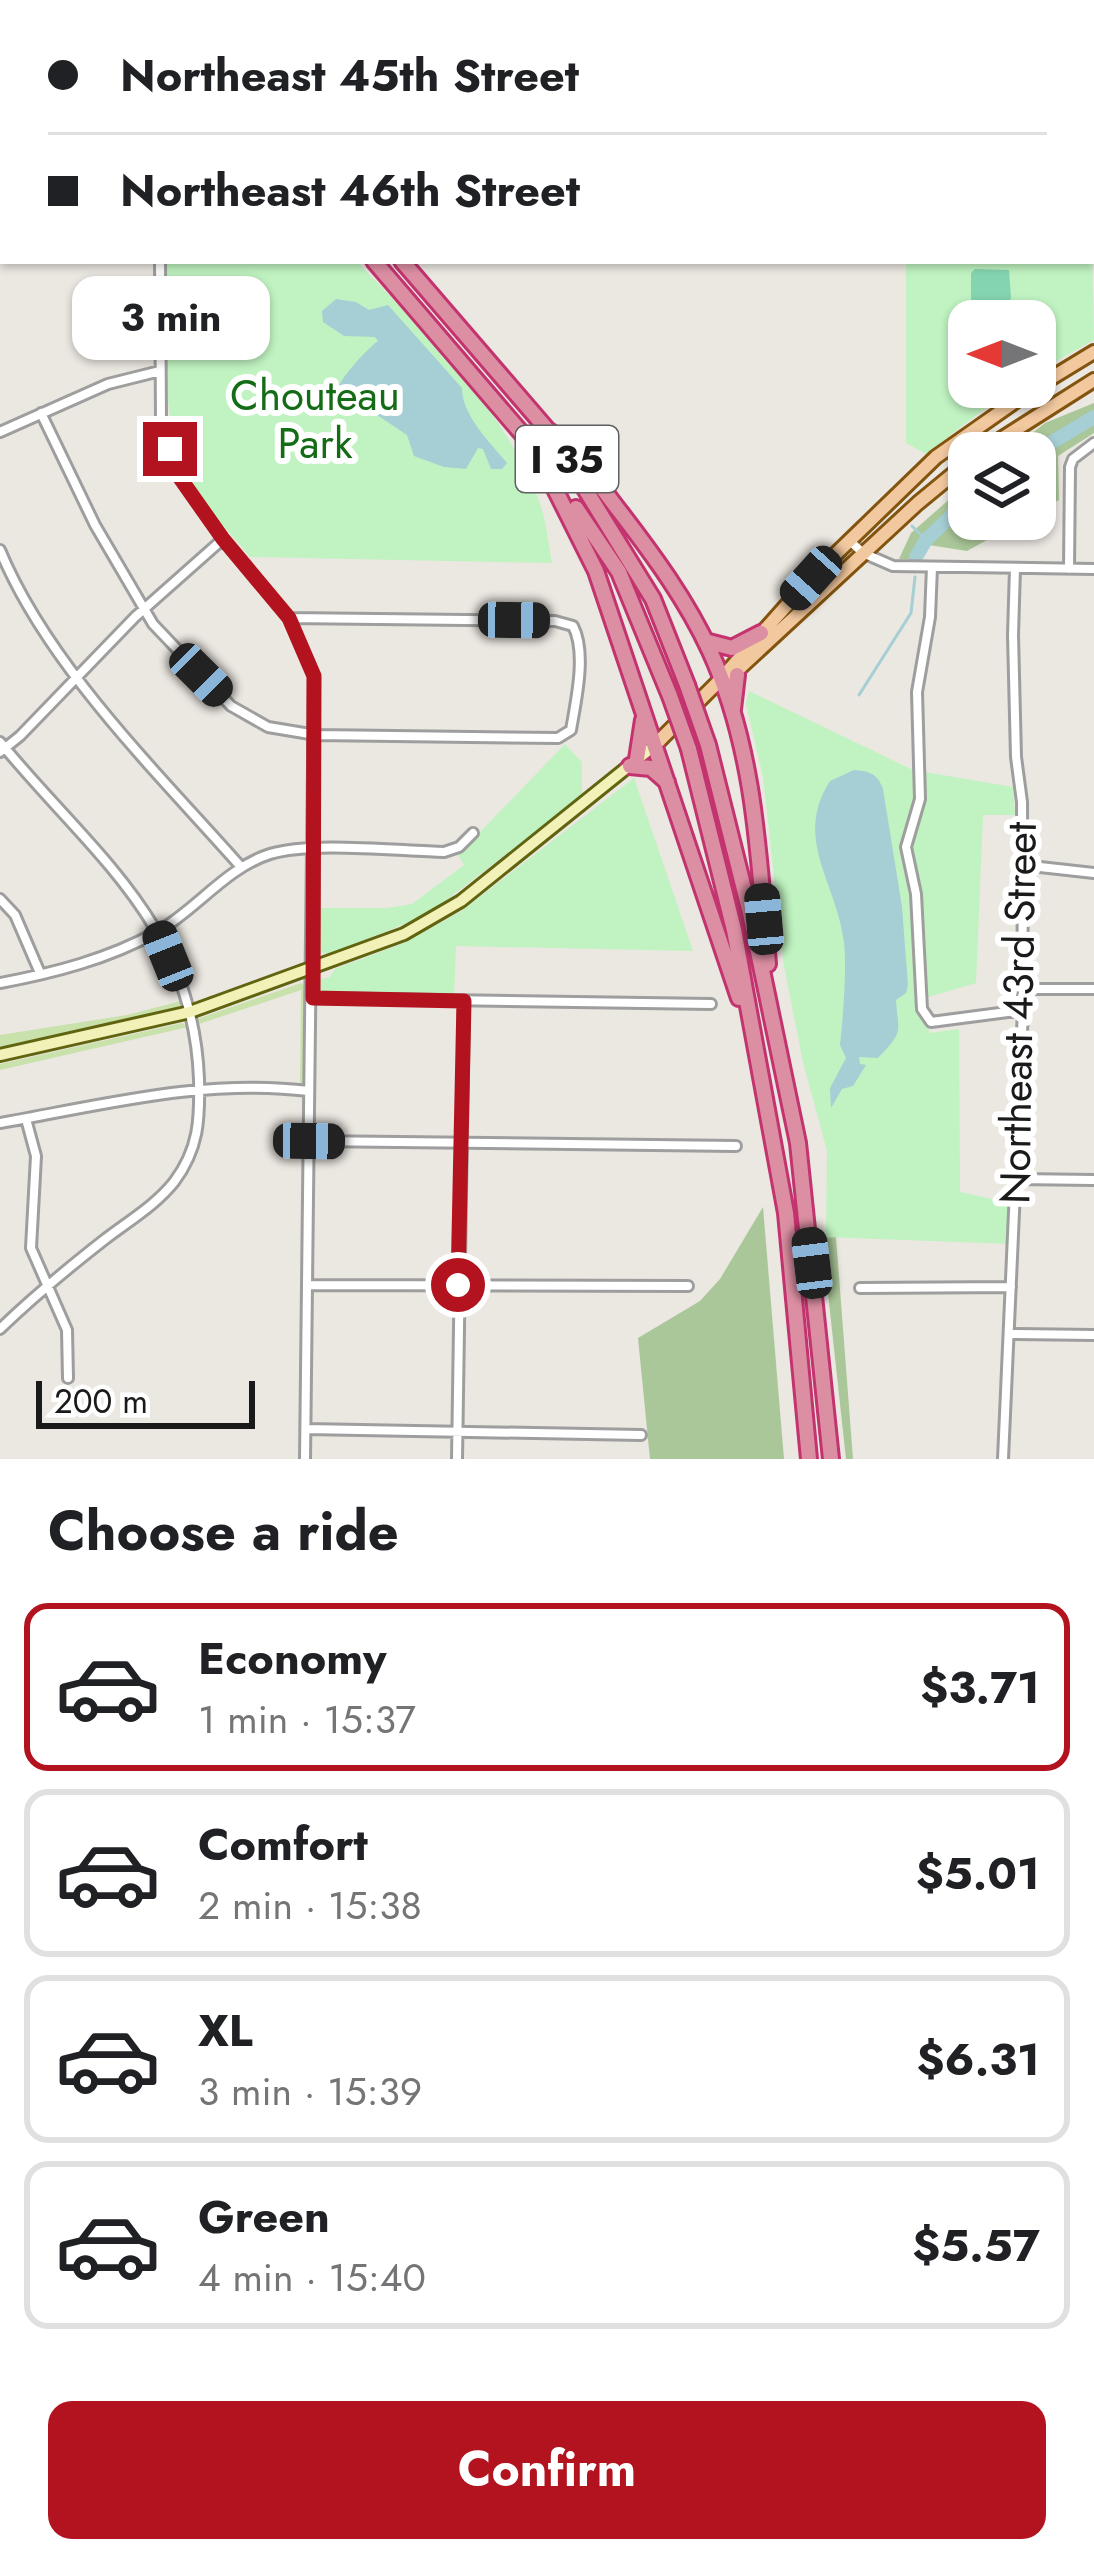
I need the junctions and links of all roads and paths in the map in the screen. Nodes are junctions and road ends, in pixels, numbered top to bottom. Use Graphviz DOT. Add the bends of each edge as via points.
graph roads {
  1 [pos="160,264"];
  2 [pos="377,264"];
  3 [pos="405,264"];
  4 [pos="1094,352"];
  5 [pos="160,371"];
  6 [pos="1094,380"];
  7 [pos="41,412"];
  8 [pos="549,431"];
  9 [pos="0,432"];
  10 [pos="1012,432"];
  11 [pos="1094,443"];
  12 [pos="534,447"];
  13 [pos="925,469"];
  14 [pos="948,478"];
  15 [pos="918,503"];
  16 [pos="223,539"];
  17 [pos="849,540"];
  18 [pos="0,550"];
  19 [pos="863,553"];
  20 [pos="932,567"];
  21 [pos="1015,568"];
  22 [pos="1069,569"];
  23 [pos="1094,569"];
  24 [pos="143,608"];
  25 [pos="289,618"];
  26 [pos="760,633"];
  27 [pos="704,641"];
  28 [pos="737,675"];
  29 [pos="76,678"];
  30 [pos="720,680"];
  31 [pos="643,715"];
  32 [pos="733,720"];
  33 [pos="316,735"];
  34 [pos="656,745"];
  35 [pos="2,747"];
  36 [pos="634,763"];
  37 [pos="668,783"];
  38 [pos="473,833"];
  39 [pos="312,848"];
  40 [pos="1022,865"];
  41 [pos="241,867"];
  42 [pos="1094,873"];
  43 [pos="0,899"];
  44 [pos="158,931"];
  45 [pos="314,969"];
  46 [pos="40,974"];
  47 [pos="0,983"];
  48 [pos="1023,989"];
  49 [pos="1094,989"];
  50 [pos="313,998"];
  51 [pos="464,1001"];
  52 [pos="711,1004"];
  53 [pos="1023,1010"];
  54 [pos="190,1012"];
  55 [pos="774,1028"];
  56 [pos="0,1055"];
  57 [pos="760,1061"];
  58 [pos="199,1088"];
  59 [pos="309,1090"];
  60 [pos="26,1119"];
  61 [pos="0,1123"];
  62 [pos="309,1141"];
  63 [pos="461,1143"];
  64 [pos="736,1146"];
  65 [pos="1016,1179"];
  66 [pos="1094,1180"];
  67 [pos="308,1285"];
  68 [pos="458,1285"];
  69 [pos="46,1286"];
  70 [pos="688,1286"];
  71 [pos="1011,1287"];
  72 [pos="860,1288"];
  73 [pos="0,1329"];
  74 [pos="1009,1334"];
  75 [pos="1094,1335"];
  76 [pos="68,1378"];
  77 [pos="306,1429"];
  78 [pos="457,1429"];
  79 [pos="641,1435"];
  80 [pos="305,1459"];
  81 [pos="457,1459"];
  82 [pos="809,1459"];
  83 [pos="830,1459"];
  84 [pos="1003,1459"];
  1 -- 5 [label="street"];
  2 -- 12 [label="highway, I 35"];
  3 -- 8 [label="highway, I 35"];
  4 -- 13 [label="main road"];
  5 -- 7 [label="street"];
  5 -- 16 [label="street" via="161,421 180,478"];
  6 -- 10 [label="main road"];
  7 -- 9 [label="street"];
  7 -- 24 [label="street"];
  8 -- 27 [label="highway" via="651,553"];
  8 -- 55 [label="highway, I 35, bridge" via="652,599 688,685"];
  11 -- 22 [label="street" via="1070,467"];
  12 -- 31 [label="highway" via="589,552"];
  12 -- 57 [label="highway, I 35, bridge" via="619,572 670,696 716,850"];
  13 -- 15 [label="main road"];
  13 -- 17 [label="main road"];
  14 -- 15 [label="main road"];
  15 -- 19 [label="main road"];
  16 -- 24 [label="street"];
  16 -- 25 [label="street"];
  17 -- 19 [label="street"];
  17 -- 26 [label="main road"];
  18 -- 29 [label="street"];
  19 -- 20 [label="street" via="892,566"];
  19 -- 28 [label="main road"];
  20 -- 21 [label="street"];
  20 -- 53 [label="street" via="917,692 920,800 906,847 924,1014 931,1022"];
  21 -- 22 [label="street"];
  21 -- 40 [label="street, Northeast 43rd Street"];
  22 -- 23 [label="street"];
  24 -- 29 [label="street"];
  24 -- 33 [label="street" via="231,706 268,728"];
  25 -- 33 [label="street" via="314,676"];
  25 -- 33 [label="street" via="555,621 578,635 577,692 571,730 562,738"];
  26 -- 27 [label="highway" via="732,648"];
  26 -- 30 [label="main road"];
  27 -- 30 [label="highway"];
  28 -- 30 [label="main road"];
  28 -- 32 [label="highway"];
  29 -- 35 [label="street"];
  29 -- 41 [label="street"];
  30 -- 32 [label="highway"];
  30 -- 34 [label="main road"];
  31 -- 34 [label="highway"];
  31 -- 36 [label="highway"];
  32 -- 55 [label="highway" via="755,816"];
  33 -- 39 [label="street"];
  34 -- 36 [label="main road"];
  34 -- 37 [label="highway"];
  35 -- 44 [label="street" via="129,886"];
  36 -- 37 [label="highway"];
  36 -- 45 [label="main road" via="444,913"];
  37 -- 57 [label="highway"];
  38 -- 39 [label="street" via="444,852"];
  39 -- 41 [label="street"];
  39 -- 45 [label="street"];
  40 -- 42 [label="street"];
  40 -- 48 [label="street, Northeast 43rd Street"];
  41 -- 44 [label="street"];
  43 -- 46 [label="street"];
  44 -- 46 [label="street"];
  44 -- 54 [label="street"];
  45 -- 50 [label="street"];
  45 -- 54 [label="main road"];
  46 -- 47 [label="street"];
  48 -- 49 [label="street"];
  48 -- 53 [label="street, Northeast 43rd Street"];
  50 -- 51 [label="street"];
  50 -- 59 [label="street"];
  51 -- 52 [label="street"];
  51 -- 63 [label="street"];
  53 -- 65 [label="street, Northeast 43rd Street"];
  54 -- 56 [label="main road"];
  54 -- 58 [label="street"];
  55 -- 83 [label="highway, I 35" via="798,1143"];
  57 -- 82 [label="highway, I 35" via="786,1213"];
  58 -- 59 [label="street"];
  58 -- 60 [label="street"];
  58 -- 69 [label="street" via="201,1122 177,1177"];
  59 -- 62 [label="street"];
  60 -- 61 [label="street"];
  60 -- 69 [label="street" via="36,1156 31,1248"];
  62 -- 63 [label="street"];
  62 -- 67 [label="street"];
  63 -- 64 [label="street"];
  63 -- 68 [label="street"];
  65 -- 66 [label="street"];
  65 -- 71 [label="street, Northeast 43rd Street"];
  67 -- 68 [label="street"];
  67 -- 77 [label="street"];
  68 -- 70 [label="street"];
  68 -- 78 [label="street"];
  69 -- 73 [label="street"];
  69 -- 76 [label="street" via="67,1330"];
  71 -- 72 [label="street"];
  71 -- 74 [label="street, Northeast 43rd Street"];
  74 -- 75 [label="street"];
  74 -- 84 [label="street, Northeast 43rd Street"];
  77 -- 78 [label="street"];
  77 -- 80 [label="street"];
  78 -- 79 [label="street"];
  78 -- 81 [label="street"];
}
